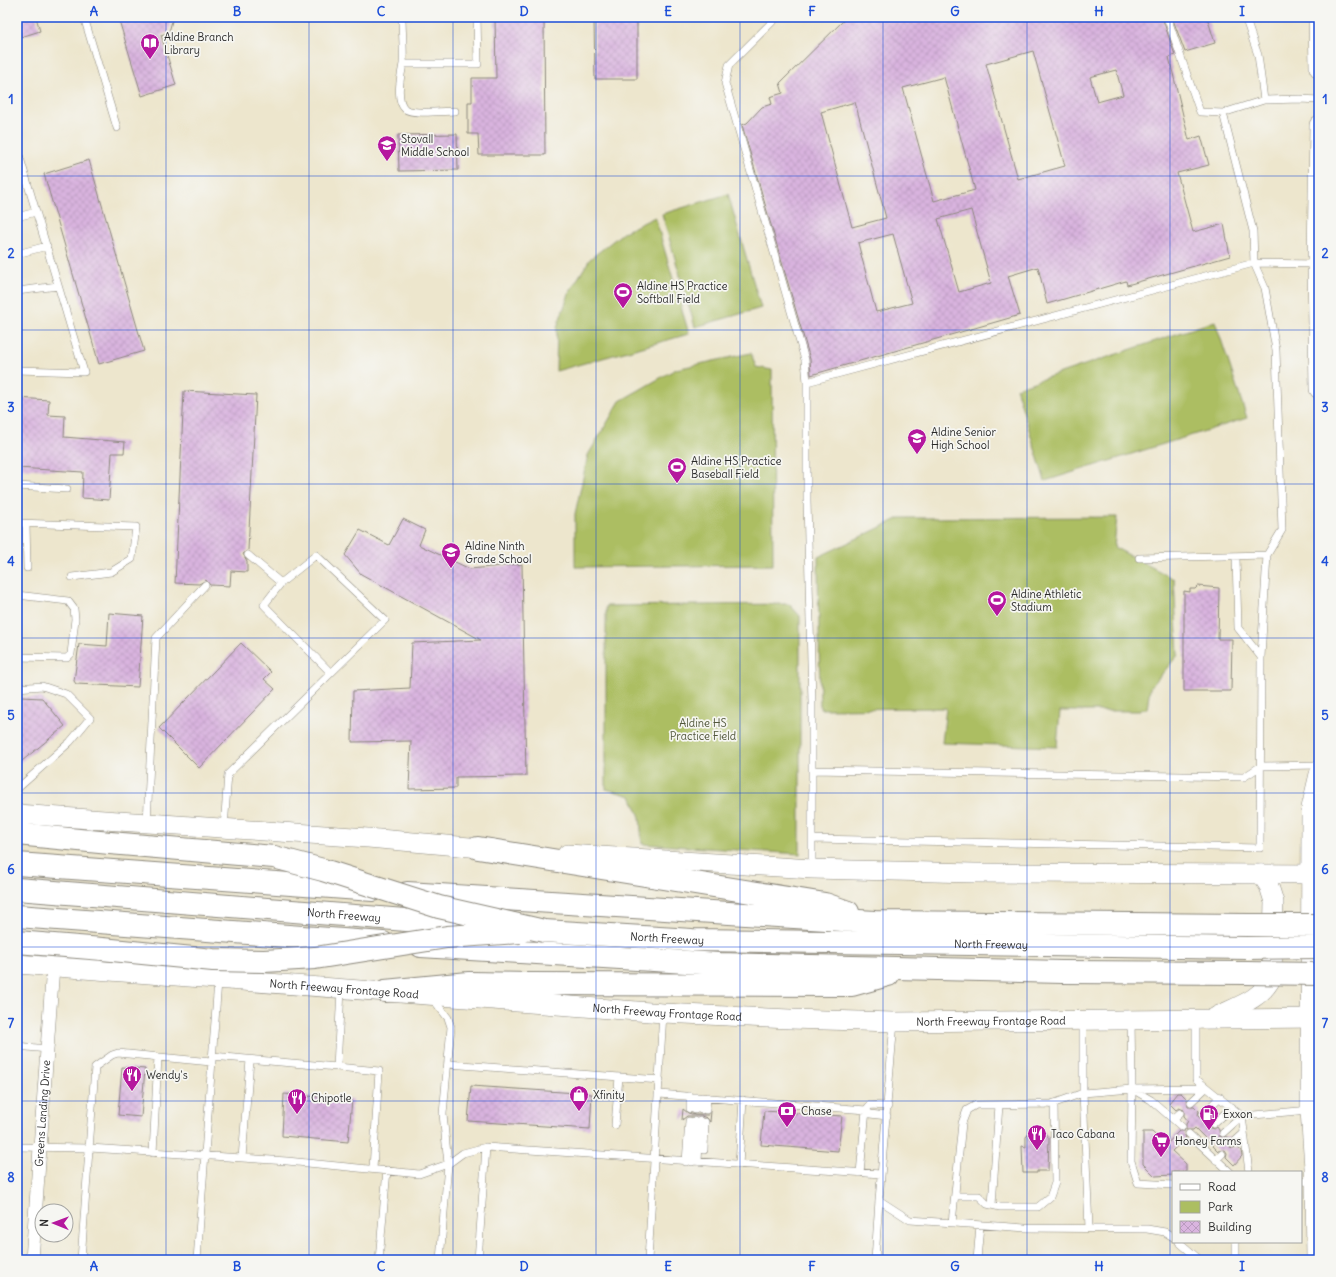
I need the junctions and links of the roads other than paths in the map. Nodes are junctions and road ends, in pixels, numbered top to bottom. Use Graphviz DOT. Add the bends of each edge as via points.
graph roads {
  1 [pos="84,17"];
  2 [pos="402,17"];
  3 [pos="477,17"];
  4 [pos="777,17"];
  5 [pos="1167,17"];
  6 [pos="1246,17"];
  7 [pos="1318,17"];
  8 [pos="403,64"];
  9 [pos="1319,68"];
  10 [pos="1264,100"];
  11 [pos="1319,100"];
  12 [pos="454,111"];
  13 [pos="1223,113"];
  14 [pos="1319,125"];
  15 [pos="117,128"];
  16 [pos="17,148"];
  17 [pos="20,172"];
  18 [pos="36,212"];
  19 [pos="17,217"];
  20 [pos="46,246"];
  21 [pos="17,254"];
  22 [pos="1254,263"];
  23 [pos="1318,264"];
  24 [pos="58,286"];
  25 [pos="17,291"];
  26 [pos="17,370"];
  27 [pos="806,382"];
  28 [pos="1319,388"];
  29 [pos="17,486"];
  30 [pos="67,489"];
  31 [pos="17,523"];
  32 [pos="26,524"];
  33 [pos="248,555"];
  34 [pos="1267,555"];
  35 [pos="1236,557"];
  36 [pos="1139,558"];
  37 [pos="26,568"];
  38 [pos="72,577"];
  39 [pos="281,583"];
  40 [pos="205,585"];
  41 [pos="17,595"];
  42 [pos="17,656"];
  43 [pos="1261,657"];
  44 [pos="331,672"];
  45 [pos="17,688"];
  46 [pos="1319,765"];
  47 [pos="1261,766"];
  48 [pos="812,770"];
  49 [pos="1319,774"];
  50 [pos="17,789"];
  51 [pos="17,814"];
  52 [pos="147,824"];
  53 [pos="224,828"];
  54 [pos="17,834"];
  55 [pos="813,839"];
  56 [pos="478,848"];
  57 [pos="17,864"];
  58 [pos="812,869"];
  59 [pos="1261,874"];
  60 [pos="1315,874"];
  61 [pos="17,889"];
  62 [pos="17,916"];
  63 [pos="876,922"];
  64 [pos="1319,925"];
  65 [pos="544,931"];
  66 [pos="17,942"];
  67 [pos="1319,948"];
  68 [pos="17,964"];
  69 [pos="53,966"];
  70 [pos="907,969"];
  71 [pos="1319,974"];
  72 [pos="218,979"];
  73 [pos="342,988"];
  74 [pos="385,991"];
  75 [pos="430,996"];
  76 [pos="663,1013"];
  77 [pos="1315,1018"];
  78 [pos="1203,1019"];
  79 [pos="1131,1020"];
  80 [pos="1083,1021"];
  81 [pos="894,1022"];
  82 [pos="17,1046"];
  83 [pos="47,1049"];
  84 [pos="158,1057"];
  85 [pos="211,1059"];
  86 [pos="250,1060"];
  87 [pos="448,1064"];
  88 [pos="337,1067"];
  89 [pos="619,1077"];
  90 [pos="660,1080"];
  91 [pos="1206,1088"];
  92 [pos="1132,1089"];
  93 [pos="1083,1093"];
  94 [pos="659,1094"];
  95 [pos="699,1097"];
  96 [pos="1220,1098"];
  97 [pos="742,1100"];
  98 [pos="1190,1102"];
  99 [pos="1054,1103"];
  100 [pos="999,1104"];
  101 [pos="888,1106"];
  102 [pos="1232,1107"];
  103 [pos="866,1110"];
  104 [pos="1310,1110"];
  105 [pos="1180,1113"];
  106 [pos="1203,1114"];
  107 [pos="887,1116"];
  108 [pos="1242,1116"];
  109 [pos="1173,1119"];
  110 [pos="1213,1124"];
  111 [pos="615,1125"];
  112 [pos="1182,1127"];
  113 [pos="1223,1133"];
  114 [pos="1244,1133"];
  115 [pos="1189,1134"];
  116 [pos="1202,1135"];
  117 [pos="1196,1140"];
  118 [pos="1233,1143"];
  119 [pos="40,1146"];
  120 [pos="17,1147"];
  121 [pos="486,1147"];
  122 [pos="90,1148"];
  123 [pos="153,1153"];
  124 [pos="1222,1154"];
  125 [pos="205,1156"];
  126 [pos="242,1158"];
  127 [pos="655,1160"];
  128 [pos="1216,1160"];
  129 [pos="695,1162"];
  130 [pos="448,1164"];
  131 [pos="739,1165"];
  132 [pos="372,1169"];
  133 [pos="387,1170"];
  134 [pos="1229,1171"];
  135 [pos="1249,1171"];
  136 [pos="860,1173"];
  137 [pos="882,1174"];
  138 [pos="1308,1182"];
  139 [pos="1172,1185"];
  140 [pos="955,1196"];
  141 [pos="879,1200"];
  142 [pos="992,1205"];
  143 [pos="952,1223"];
  144 [pos="980,1224"];
  145 [pos="1089,1228"];
  146 [pos="1172,1236"];
  147 [pos="1180,1243"];
  148 [pos="1236,1243"];
  149 [pos="32,1260"];
  150 [pos="81,1260"];
  151 [pos="197,1260"];
  152 [pos="379,1260"];
  153 [pos="440,1260"];
  154 [pos="478,1260"];
  155 [pos="648,1260"];
  156 [pos="875,1260"];
  157 [pos="977,1260"];
  158 [pos="1200,1260"];
  159 [pos="1236,1260"];
  160 [pos="1316,1260"];
  1 -- 15 [label="lane"];
  2 -- 8 [label="lane"];
  3 -- 8 [label="lane" via="478,64"];
  4 -- 27 [label="lane" via="729,65 725,83 805,360"];
  5 -- 13 [label="lane" via="1200,112"];
  6 -- 10 [label="lane" via="1258,55"];
  7 -- 9 [label="main road"];
  8 -- 12 [label="lane" via="399,79 401,103 406,110"];
  10 -- 11 [label="lane"];
  10 -- 13 [label="lane"];
  13 -- 22 [label="lane" via="1253,231"];
  14 -- 23 [label="main road"];
  16 -- 17 [label="lane"];
  17 -- 18 [label="lane"];
  18 -- 19 [label="lane"];
  18 -- 20 [label="lane"];
  20 -- 21 [label="lane"];
  20 -- 24 [label="lane"];
  22 -- 23 [label="lane"];
  22 -- 27 [label="lane"];
  22 -- 34 [label="lane" via="1265,288 1276,350 1282,530"];
  23 -- 28 [label="main road"];
  24 -- 25 [label="lane"];
  24 -- 26 [label="lane" via="84,372"];
  27 -- 48 [label="lane"];
  29 -- 30 [label="lane"];
  31 -- 32 [label="lane"];
  32 -- 37 [label="lane"];
  32 -- 38 [label="lane" via="136,527 132,559 111,572"];
  33 -- 39 [label="lane"];
  34 -- 35 [label="lane"];
  34 -- 43 [label="lane"];
  35 -- 36 [label="lane"];
  35 -- 43 [label="lane" via="1238,628"];
  39 -- 44 [label="lane" via="264,605"];
  39 -- 44 [label="lane" via="316,555 385,620"];
  40 -- 52 [label="lane" via="156,638"];
  41 -- 42 [label="lane" via="68,601 74,609 75,619 71,654 67,658"];
  43 -- 47 [label="lane"];
  44 -- 53 [label="lane" via="228,774"];
  45 -- 50 [label="lane" via="42,686 66,694 90,718 70,742"];
  46 -- 47 [label="lane"];
  47 -- 48 [label="lane" via="1244,777"];
  47 -- 55 [label="lane" via="1260,848"];
  48 -- 55 [label="lane"];
  49 -- 60 [label="main road" via="1311,808"];
  51 -- 52 [label="main road"];
  52 -- 53 [label="main road"];
  53 -- 56 [label="main road"];
  54 -- 65 [label="highway, bridge" via="274,857 439,906"];
  55 -- 58 [label="lane"];
  56 -- 58 [label="main road"];
  56 -- 63 [label="highway" via="825,904"];
  57 -- 63 [label="highway, North Freeway" via="504,900"];
  58 -- 59 [label="main road" via="974,873"];
  59 -- 60 [label="main road"];
  59 -- 78 [label="main road" via="1269,886 1274,902 1272,977 1268,988 1252,1000"];
  60 -- 77 [label="main road"];
  61 -- 65 [label="highway, North Freeway, bridge"];
  62 -- 70 [label="highway, North Freeway" via="544,954 720,964"];
  63 -- 64 [label="highway, North Freeway, bridge"];
  65 -- 66 [label="highway, bridge" via="447,938 315,958 264,961 213,960"];
  65 -- 67 [label="highway, North Freeway, bridge" via="692,940"];
  68 -- 69 [label="main road, North Freeway Frontage Road"];
  69 -- 72 [label="main road, North Freeway Frontage Road"];
  69 -- 83 [label="street, Greens Landing Drive"];
  70 -- 71 [label="highway, North Freeway, bridge"];
  70 -- 74 [label="highway" via="852,985 469,983"];
  72 -- 73 [label="main road, North Freeway Frontage Road"];
  72 -- 85 [label="lane"];
  73 -- 74 [label="main road, North Freeway Frontage Road"];
  73 -- 88 [label="lane"];
  74 -- 75 [label="main road, North Freeway Frontage Road"];
  75 -- 76 [label="main road, North Freeway Frontage Road"];
  75 -- 87 [label="lane" via="451,1023"];
  76 -- 81 [label="main road, North Freeway Frontage Road" via="790,1020"];
  76 -- 90 [label="lane"];
  77 -- 78 [label="main road, North Freeway Frontage Road"];
  77 -- 104 [label="main road"];
  78 -- 79 [label="main road, North Freeway Frontage Road"];
  78 -- 91 [label="lane" via="1196,1079"];
  79 -- 80 [label="main road, North Freeway Frontage Road"];
  79 -- 92 [label="lane"];
  80 -- 81 [label="main road, North Freeway Frontage Road"];
  80 -- 93 [label="lane"];
  81 -- 101 [label="lane"];
  82 -- 83 [label="lane"];
  83 -- 119 [label="street, Greens Landing Drive"];
  84 -- 85 [label="lane"];
  84 -- 122 [label="lane" via="118,1053 95,1067"];
  84 -- 123 [label="lane"];
  85 -- 86 [label="lane"];
  85 -- 125 [label="lane"];
  86 -- 88 [label="lane"];
  86 -- 126 [label="lane"];
  87 -- 89 [label="lane"];
  87 -- 130 [label="lane" via="443,1114"];
  88 -- 132 [label="lane" via="379,1071"];
  89 -- 90 [label="lane"];
  89 -- 111 [label="lane"];
  90 -- 94 [label="lane"];
  91 -- 92 [label="lane"];
  91 -- 96 [label="lane"];
  91 -- 98 [label="lane"];
  92 -- 93 [label="lane"];
  92 -- 109 [label="lane" via="1151,1100"];
  92 -- 139 [label="lane" via="1131,1161 1138,1183"];
  93 -- 99 [label="lane"];
  93 -- 145 [label="lane"];
  94 -- 95 [label="lane"];
  94 -- 127 [label="lane"];
  95 -- 95 [label="lane" via="698,1110"];
  95 -- 97 [label="lane"];
  96 -- 102 [label="lane"];
  96 -- 106 [label="lane"];
  97 -- 103 [label="lane"];
  97 -- 131 [label="lane"];
  99 -- 100 [label="lane"];
  99 -- 142 [label="lane" via="1055,1183 1050,1197 1038,1207"];
  100 -- 140 [label="lane" via="976,1105 967,1110 962,1123"];
  100 -- 142 [label="lane"];
  101 -- 103 [label="lane" via="870,1105"];
  101 -- 107 [label="lane"];
  102 -- 108 [label="lane"];
  102 -- 110 [label="lane"];
  103 -- 107 [label="lane" via="870,1114"];
  103 -- 136 [label="lane"];
  104 -- 108 [label="lane"];
  104 -- 138 [label="main road"];
  105 -- 109 [label="lane"];
  107 -- 137 [label="lane"];
  108 -- 113 [label="lane"];
  108 -- 114 [label="lane"];
  109 -- 112 [label="lane"];
  114 -- 118 [label="lane"];
  114 -- 135 [label="lane"];
  115 -- 117 [label="lane"];
  116 -- 117 [label="lane"];
  117 -- 128 [label="lane" via="1209,1146"];
  119 -- 120 [label="lane"];
  119 -- 122 [label="lane"];
  119 -- 149 [label="street, Greens Landing Drive"];
  121 -- 127 [label="lane"];
  121 -- 130 [label="lane" via="463,1154"];
  121 -- 154 [label="lane"];
  122 -- 123 [label="lane"];
  122 -- 150 [label="lane"];
  123 -- 125 [label="lane"];
  124 -- 128 [label="lane"];
  125 -- 126 [label="lane"];
  125 -- 151 [label="lane"];
  126 -- 132 [label="lane"];
  127 -- 129 [label="lane"];
  127 -- 155 [label="lane"];
  128 -- 134 [label="lane"];
  129 -- 129 [label="lane" via="697,1121"];
  129 -- 131 [label="lane"];
  130 -- 133 [label="lane" via="420,1174"];
  130 -- 153 [label="lane"];
  131 -- 136 [label="lane"];
  132 -- 133 [label="lane"];
  133 -- 152 [label="lane"];
  136 -- 137 [label="lane"];
  137 -- 141 [label="lane"];
  138 -- 160 [label="main road"];
  140 -- 142 [label="lane" via="979,1196 987,1204"];
  140 -- 143 [label="lane"];
  141 -- 143 [label="lane" via="910,1220"];
  141 -- 156 [label="lane"];
  143 -- 144 [label="lane"];
  144 -- 145 [label="lane" via="1025,1228"];
  144 -- 157 [label="lane"];
  145 -- 146 [label="lane" via="1147,1229 1165,1232"];
  147 -- 158 [label="lane"];
  148 -- 159 [label="lane"];
}
